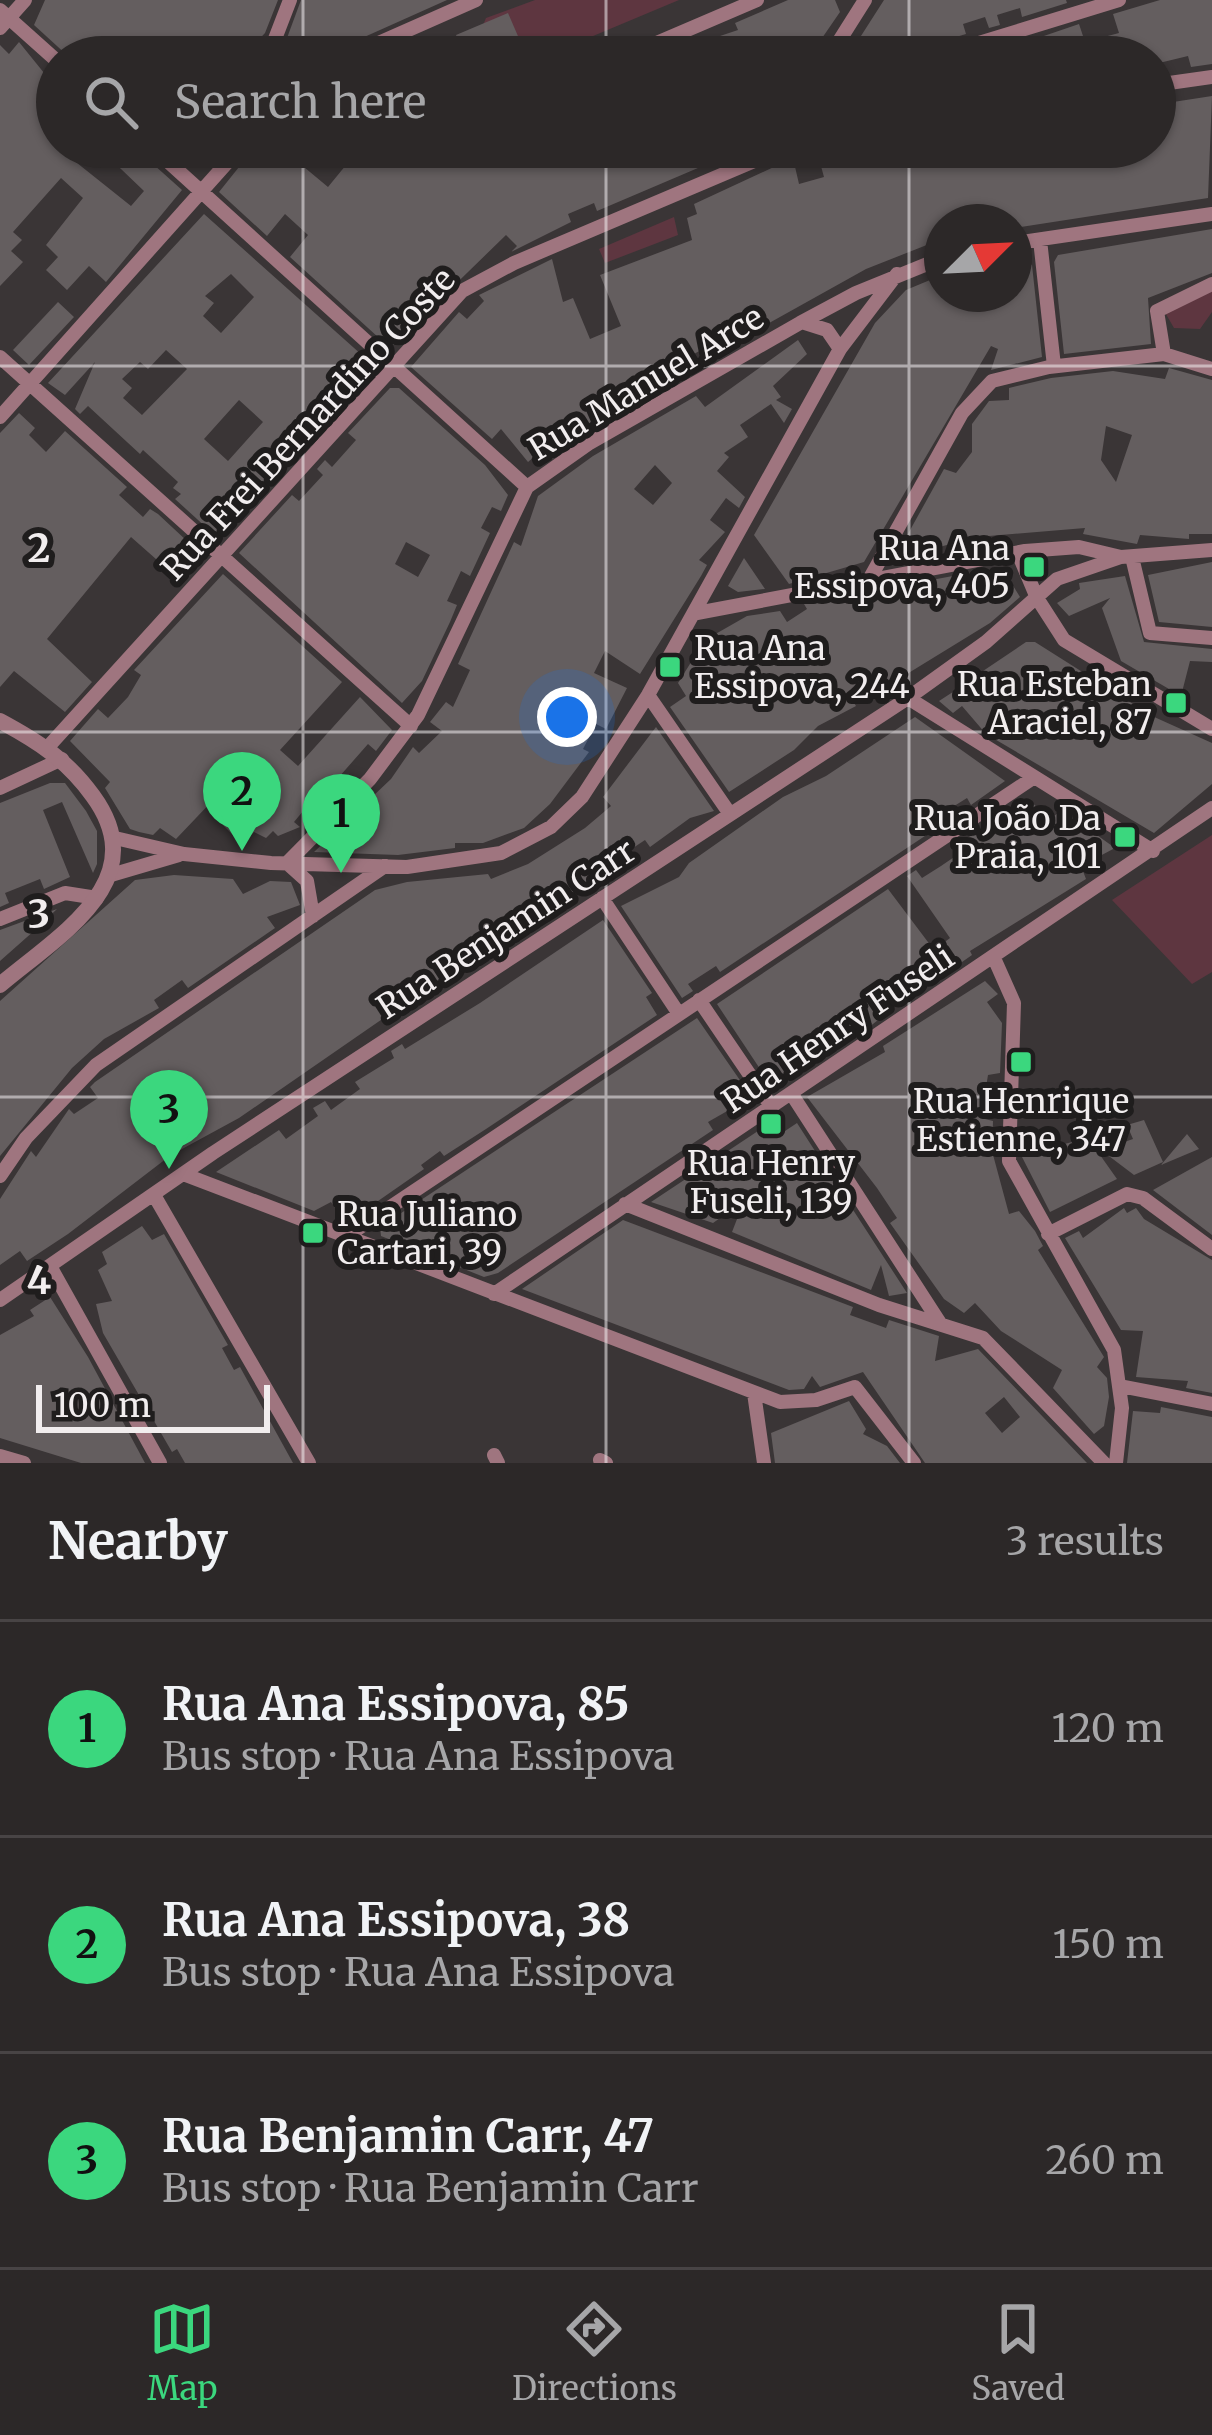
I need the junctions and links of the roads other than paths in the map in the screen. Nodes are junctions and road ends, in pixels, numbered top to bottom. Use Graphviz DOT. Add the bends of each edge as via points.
graph roads {
  1 [pos="25,0"];
  2 [pos="290,0"];
  3 [pos="476,0"];
  4 [pos="757,0"];
  5 [pos="865,0"];
  6 [pos="1119,0"];
  7 [pos="3,19"];
  8 [pos="276,36"];
  9 [pos="395,36"];
  10 [pos="673,36"];
  11 [pos="842,36"];
  12 [pos="1002,36"];
  13 [pos="36,45"];
  14 [pos="1212,77"];
  15 [pos="1176,82"];
  16 [pos="175,168"];
  17 [pos="224,168"];
  18 [pos="730,168"];
  19 [pos="204,194"];
  20 [pos="1212,214"];
  21 [pos="1040,240"];
  22 [pos="1032,241"];
  23 [pos="924,264"];
  24 [pos="897,274"];
  25 [pos="1212,284"];
  26 [pos="800,323"];
  27 [pos="840,350"];
  28 [pos="1164,355"];
  29 [pos="0,357"];
  30 [pos="393,366"];
  31 [pos="1054,366"];
  32 [pos="1212,369"];
  33 [pos="30,384"];
  34 [pos="0,417"];
  35 [pos="527,487"];
  36 [pos="1212,550"];
  37 [pos="1018,553"];
  38 [pos="221,556"];
  39 [pos="1126,557"];
  40 [pos="870,578"];
  41 [pos="1036,598"];
  42 [pos="697,613"];
  43 [pos="1212,638"];
  44 [pos="649,695"];
  45 [pos="908,698"];
  46 [pos="0,722"];
  47 [pos="410,726"];
  48 [pos="1212,729"];
  49 [pos="55,753"];
  50 [pos="1033,778"];
  51 [pos="0,788"];
  52 [pos="1212,808"];
  53 [pos="730,814"];
  54 [pos="116,838"];
  55 [pos="1153,851"];
  56 [pos="184,854"];
  57 [pos="287,863"];
  58 [pos="385,866"];
  59 [pos="111,875"];
  60 [pos="97,898"];
  61 [pos="602,898"];
  62 [pos="313,916"];
  63 [pos="0,920"];
  64 [pos="994,958"];
  65 [pos="0,985"];
  66 [pos="699,1000"];
  67 [pos="680,1014"];
  68 [pos="791,1093"];
  69 [pos="771,1106"];
  70 [pos="183,1174"];
  71 [pos="0,1176"];
  72 [pos="154,1195"];
  73 [pos="626,1204"];
  74 [pos="1048,1234"];
  75 [pos="347,1236"];
  76 [pos="1212,1249"];
  77 [pos="50,1267"];
  78 [pos="494,1294"];
  79 [pos="0,1300"];
  80 [pos="940,1323"];
  81 [pos="1120,1386"];
  82 [pos="754,1393"];
  83 [pos="1212,1404"];
  84 [pos="0,1456"];
  85 [pos="24,1463"];
  86 [pos="160,1463"];
  87 [pos="309,1463"];
  88 [pos="764,1463"];
  89 [pos="914,1463"];
  90 [pos="1104,1463"];
  91 [pos="1115,1463"];
  1 -- 7 [label="street"];
  2 -- 8 [label="street"];
  3 -- 9 [label="street"];
  4 -- 10 [label="street"];
  5 -- 11 [label="street"];
  6 -- 12 [label="street"];
  7 -- 13 [label="street"];
  14 -- 15 [label="street"];
  16 -- 19 [label="street"];
  17 -- 19 [label="street"];
  18 -- 30 [label="street, Rua Frei Bernardino Coste" via="481,278"];
  19 -- 30 [label="street"];
  19 -- 33 [label="street"];
  20 -- 21 [label="street"];
  21 -- 22 [label="street"];
  21 -- 31 [label="street"];
  23 -- 24 [label="street, Rua Manuel Arce"];
  24 -- 26 [label="street, Rua Manuel Arce"];
  24 -- 27 [label="street"];
  25 -- 28 [label="street" via="1157,311"];
  26 -- 27 [label="street" via="827,329"];
  26 -- 35 [label="street, Rua Manuel Arce"];
  27 -- 42 [label="street"];
  28 -- 31 [label="street"];
  28 -- 32 [label="street"];
  29 -- 33 [label="street"];
  30 -- 35 [label="street"];
  30 -- 38 [label="street, Rua Frei Bernardino Coste"];
  31 -- 40 [label="street" via="1005,375 977,394"];
  33 -- 34 [label="street"];
  33 -- 38 [label="street"];
  35 -- 47 [label="street, Rua Manuel Arce"];
  36 -- 39 [label="street"];
  37 -- 39 [label="street" via="1079,548"];
  37 -- 40 [label="street"];
  37 -- 41 [label="street"];
  38 -- 47 [label="street"];
  38 -- 49 [label="street, Rua Frei Bernardino Coste"];
  39 -- 41 [label="street, Rua Benjamin Carr" via="1058,579"];
  39 -- 43 [label="street" via="1150,634"];
  40 -- 42 [label="street"];
  41 -- 45 [label="street, Rua Benjamin Carr"];
  41 -- 48 [label="street" via="1080,652"];
  42 -- 44 [label="street"];
  44 -- 53 [label="street"];
  44 -- 58 [label="street" via="582,796 539,835 472,860"];
  45 -- 50 [label="street"];
  45 -- 53 [label="street, Rua Benjamin Carr"];
  46 -- 49 [label="street"];
  47 -- 57 [label="street, Rua Manuel Arce"];
  49 -- 51 [label="street"];
  49 -- 54 [label="street"];
  50 -- 55 [label="street"];
  50 -- 66 [label="street"];
  52 -- 55 [label="street, Rua Henry Fuseli"];
  53 -- 61 [label="street, Rua Benjamin Carr"];
  54 -- 56 [label="street"];
  54 -- 59 [label="street"];
  55 -- 64 [label="street, Rua Henry Fuseli"];
  56 -- 57 [label="street"];
  56 -- 59 [label="street"];
  57 -- 58 [label="street"];
  57 -- 62 [label="street" via="307,881"];
  58 -- 62 [label="street"];
  59 -- 60 [label="street"];
  60 -- 63 [label="street" via="65,893"];
  60 -- 65 [label="street"];
  61 -- 67 [label="street"];
  61 -- 70 [label="street, Rua Benjamin Carr"];
  62 -- 71 [label="street" via="96,1065"];
  64 -- 68 [label="street, Rua Henry Fuseli"];
  64 -- 74 [label="street" via="1014,1003 1009,1161"];
  66 -- 67 [label="street"];
  66 -- 69 [label="street"];
  67 -- 75 [label="street"];
  68 -- 69 [label="street, Rua Henry Fuseli"];
  68 -- 80 [label="street"];
  69 -- 73 [label="street, Rua Henry Fuseli"];
  70 -- 72 [label="street, Rua Benjamin Carr"];
  70 -- 75 [label="street"];
  72 -- 77 [label="street, Rua Benjamin Carr"];
  72 -- 87 [label="street"];
  73 -- 78 [label="street, Rua Henry Fuseli"];
  73 -- 80 [label="street"];
  74 -- 76 [label="street" via="1127,1194"];
  74 -- 81 [label="street" via="1098,1314"];
  75 -- 78 [label="street"];
  77 -- 79 [label="street, Rua Benjamin Carr"];
  77 -- 86 [label="street"];
  78 -- 82 [label="street"];
  80 -- 90 [label="street" via="998,1349"];
  81 -- 83 [label="street"];
  81 -- 91 [label="street"];
  82 -- 88 [label="street"];
  82 -- 89 [label="street" via="798,1404 855,1388"];
  84 -- 85 [label="street"];
}
